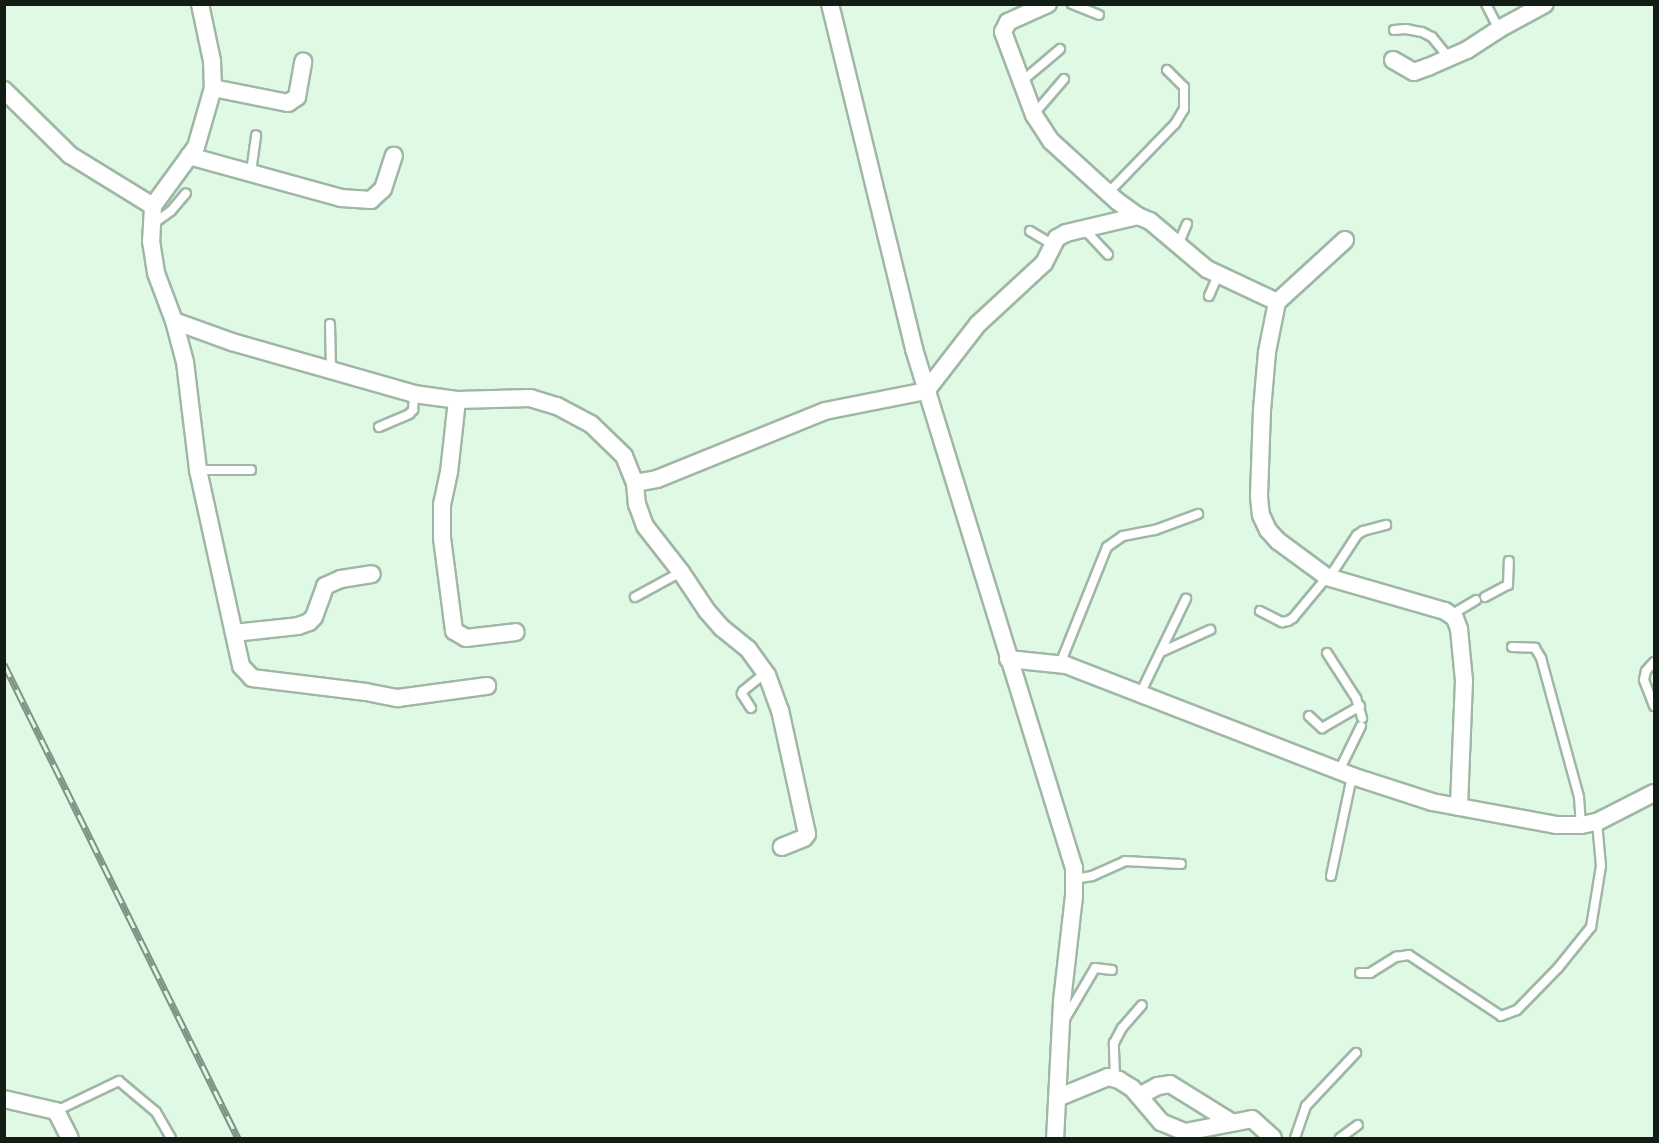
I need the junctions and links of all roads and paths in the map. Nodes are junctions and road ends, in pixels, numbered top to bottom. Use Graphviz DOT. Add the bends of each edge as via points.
graph roads {
  1 [pos="200,4"];
  2 [pos="830,4"];
  3 [pos="1048,4"];
  4 [pos="1072,4"];
  5 [pos="1486,4"];
  6 [pos="1545,4"];
  7 [pos="1099,15"];
  8 [pos="1499,28"];
  9 [pos="1394,30"];
  10 [pos="1060,49"];
  11 [pos="1449,58"];
  12 [pos="1393,60"];
  13 [pos="303,62"];
  14 [pos="1167,70"];
  15 [pos="1064,79"];
  16 [pos="1021,82"];
  17 [pos="213,88"];
  18 [pos="4,90"];
  19 [pos="1034,115"];
  20 [pos="256,135"];
  21 [pos="189,156"];
  22 [pos="394,156"];
  23 [pos="251,172"];
  24 [pos="1109,192"];
  25 [pos="186,193"];
  26 [pos="153,207"];
  27 [pos="1138,216"];
  28 [pos="153,224"];
  29 [pos="1187,224"];
  30 [pos="1084,229"];
  31 [pos="1030,231"];
  32 [pos="1346,240"];
  33 [pos="1053,245"];
  34 [pos="1178,246"];
  35 [pos="1108,255"];
  36 [pos="1218,275"];
  37 [pos="1209,296"];
  38 [pos="1277,302"];
  39 [pos="174,321"];
  40 [pos="330,324"];
  41 [pos="331,369"];
  42 [pos="926,391"];
  43 [pos="414,394"];
  44 [pos="457,400"];
  45 [pos="380,427"];
  46 [pos="198,470"];
  47 [pos="251,470"];
  48 [pos="635,483"];
  49 [pos="1198,514"];
  50 [pos="1386,525"];
  51 [pos="1509,561"];
  52 [pos="681,572"];
  53 [pos="372,574"];
  54 [pos="1328,578"];
  55 [pos="635,597"];
  56 [pos="1186,599"];
  57 [pos="1260,611"];
  58 [pos="1450,615"];
  59 [pos="1210,630"];
  60 [pos="516,632"];
  61 [pos="234,633"];
  62 [pos="1512,646"];
  63 [pos="1160,653"];
  64 [pos="1327,653"];
  65 [pos="1008,659"];
  66 [pos="1654,662"];
  67 [pos="1060,664"];
  68 [pos="765,673"];
  69 [pos="487,686"];
  70 [pos="1140,694"];
  71 [pos="1360,706"];
  72 [pos="1654,706"];
  73 [pos="751,708"];
  74 [pos="1309,716"];
  75 [pos="1345,773"];
  76 [pos="1654,793"];
  77 [pos="1459,807"];
  78 [pos="1589,824"];
  79 [pos="782,847"];
  80 [pos="1181,864"];
  81 [pos="1331,876"];
  82 [pos="1075,879"];
  83 [pos="1112,970"];
  84 [pos="1360,973"];
  85 [pos="1142,1005"];
  86 [pos="1061,1028"];
  87 [pos="1356,1053"];
  88 [pos="1114,1078"];
  89 [pos="1139,1095"];
  90 [pos="1057,1098"];
  91 [pos="4,1099"];
  92 [pos="56,1111"];
  93 [pos="1231,1122"];
  94 [pos="1358,1125"];
  95 [pos="70,1138"];
  96 [pos="171,1138"];
  97 [pos="1055,1138"];
  98 [pos="1273,1138"];
  99 [pos="1295,1138"];
  100 [pos="1340,1138"];
  1 -- 17 [label="street" via="212,61"];
  2 -- 42 [label="street"];
  3 -- 16 [label="street" via="1021,15 1003,32"];
  4 -- 7 [label="lane"];
  5 -- 8 [label="lane"];
  6 -- 8 [label="street"];
  8 -- 11 [label="street"];
  9 -- 11 [label="lane" via="1406,28 1432,37"];
  10 -- 16 [label="lane"];
  11 -- 12 [label="street" via="1414,72"];
  13 -- 17 [label="street" via="297,96 288,103"];
  14 -- 24 [label="lane" via="1184,87 1184,109 1175,124"];
  15 -- 19 [label="lane"];
  16 -- 19 [label="street"];
  17 -- 21 [label="street" via="205,122"];
  18 -- 26 [label="street" via="70,155"];
  19 -- 24 [label="street" via="1051,141"];
  20 -- 23 [label="lane"];
  21 -- 23 [label="street"];
  21 -- 26 [label="street"];
  22 -- 23 [label="street" via="383,189 370,200 341,198"];
  24 -- 27 [label="street"];
  25 -- 28 [label="lane" via="171,212"];
  26 -- 28 [label="street"];
  27 -- 30 [label="street"];
  27 -- 34 [label="street" via="1150,221"];
  28 -- 39 [label="street" via="156,273"];
  29 -- 34 [label="lane"];
  30 -- 33 [label="street" via="1066,233"];
  30 -- 35 [label="lane"];
  31 -- 33 [label="lane"];
  32 -- 38 [label="street"];
  33 -- 42 [label="street" via="1044,263 978,324"];
  34 -- 36 [label="street"];
  36 -- 37 [label="lane"];
  36 -- 38 [label="street"];
  38 -- 54 [label="street" via="1267,352 1262,410 1261,516 1278,541"];
  39 -- 41 [label="street" via="232,342"];
  39 -- 46 [label="street" via="185,362"];
  40 -- 41 [label="lane"];
  41 -- 43 [label="street"];
  42 -- 48 [label="street" via="825,411 657,479"];
  42 -- 65 [label="street"];
  43 -- 44 [label="street"];
  43 -- 45 [label="lane" via="409,414"];
  44 -- 48 [label="street" via="530,398 557,406 591,424 624,456"];
  44 -- 60 [label="street" via="442,504 454,631 466,638"];
  46 -- 47 [label="lane"];
  46 -- 61 [label="street"];
  48 -- 52 [label="street" via="645,526"];
  49 -- 67 [label="lane" via="1155,530 1123,536 1107,547"];
  50 -- 54 [label="lane" via="1357,535"];
  51 -- 58 [label="lane" via="1508,585"];
  52 -- 55 [label="lane"];
  52 -- 68 [label="street" via="707,611 748,649"];
  53 -- 61 [label="street" via="325,586 309,622"];
  54 -- 57 [label="lane" via="1288,621"];
  54 -- 58 [label="street"];
  56 -- 63 [label="lane"];
  58 -- 77 [label="street" via="1460,629 1464,681"];
  59 -- 63 [label="lane"];
  61 -- 69 [label="street" via="241,666 252,678 398,698"];
  62 -- 78 [label="lane" via="1535,648 1541,658"];
  63 -- 70 [label="lane"];
  64 -- 71 [label="lane"];
  65 -- 67 [label="street"];
  65 -- 82 [label="street"];
  66 -- 72 [label="lane" via="1644,680"];
  67 -- 70 [label="street"];
  68 -- 73 [label="lane" via="743,691"];
  68 -- 79 [label="street" via="780,710 807,834"];
  70 -- 75 [label="street"];
  71 -- 74 [label="lane" via="1322,728"];
  71 -- 75 [label="lane" via="1361,722"];
  75 -- 77 [label="street" via="1412,797"];
  75 -- 81 [label="lane"];
  76 -- 78 [label="street"];
  77 -- 78 [label="street" via="1556,825"];
  78 -- 84 [label="lane" via="1601,866 1591,927 1517,1010 1501,1016 1409,955"];
  80 -- 82 [label="lane" via="1125,861"];
  82 -- 86 [label="street"];
  83 -- 86 [label="lane" via="1095,968"];
  85 -- 88 [label="lane" via="1114,1043"];
  86 -- 90 [label="street"];
  87 -- 99 [label="lane" via="1306,1106"];
  88 -- 89 [label="street"];
  88 -- 90 [label="street" via="1097,1079"];
  89 -- 93 [label="street" via="1170,1084"];
  89 -- 93 [label="street" via="1154,1117 1185,1132"];
  90 -- 97 [label="street"];
  91 -- 92 [label="street"];
  92 -- 95 [label="street"];
  92 -- 96 [label="lane" via="119,1081 156,1112"];
  93 -- 98 [label="street" via="1252,1119"];
  94 -- 100 [label="lane"];
}
